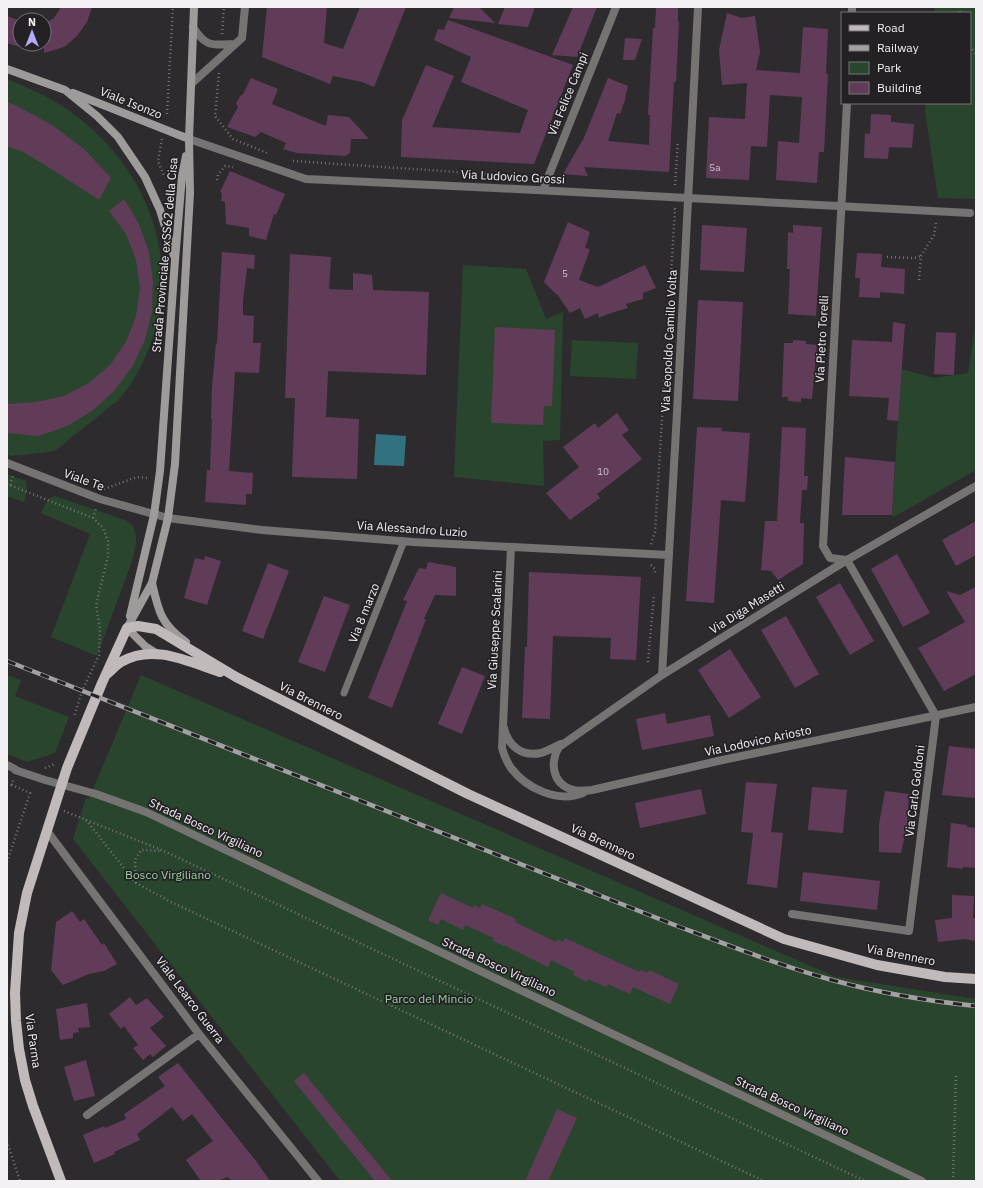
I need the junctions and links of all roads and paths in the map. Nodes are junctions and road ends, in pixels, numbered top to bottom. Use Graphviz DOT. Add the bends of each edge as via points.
graph roads {
  1 [pos="173,7"];
  2 [pos="194,7"];
  3 [pos="224,7"];
  4 [pos="245,7"];
  5 [pos="616,7"];
  6 [pos="698,7"];
  7 [pos="193,27"];
  8 [pos="235,44"];
  9 [pos="221,45"];
  10 [pos="220,58"];
  11 [pos="7,69"];
  12 [pos="191,84"];
  13 [pos="65,90"];
  14 [pos="847,104"];
  15 [pos="167,114"];
  16 [pos="162,137"];
  17 [pos="190,139"];
  18 [pos="271,154"];
  19 [pos="290,161"];
  20 [pos="236,168"];
  21 [pos="164,176"];
  22 [pos="524,177"];
  23 [pos="217,180"];
  24 [pos="689,186"];
  25 [pos="543,190"];
  26 [pos="667,197"];
  27 [pos="688,198"];
  28 [pos="842,206"];
  29 [pos="936,211"];
  30 [pos="970,213"];
  31 [pos="921,256"];
  32 [pos="887,257"];
  33 [pos="175,260"];
  34 [pos="919,280"];
  35 [pos="7,463"];
  36 [pos="159,479"];
  37 [pos="7,484"];
  38 [pos="976,486"];
  39 [pos="104,489"];
  40 [pos="154,515"];
  41 [pos="168,518"];
  42 [pos="404,541"];
  43 [pos="511,547"];
  44 [pos="650,554"];
  45 [pos="669,555"];
  46 [pos="847,560"];
  47 [pos="655,576"];
  48 [pos="152,583"];
  49 [pos="654,591"];
  50 [pos="127,628"];
  51 [pos="156,653"];
  52 [pos="648,662"];
  53 [pos="662,675"];
  54 [pos="104,677"];
  55 [pos="236,677"];
  56 [pos="344,693"];
  57 [pos="976,707"];
  58 [pos="503,713"];
  59 [pos="936,716"];
  60 [pos="72,721"];
  61 [pos="566,742"];
  62 [pos="59,758"];
  63 [pos="7,765"];
  64 [pos="42,768"];
  65 [pos="15,770"];
  66 [pos="554,771"];
  67 [pos="7,783"];
  68 [pos="62,784"];
  69 [pos="12,785"];
  70 [pos="592,790"];
  71 [pos="54,807"];
  72 [pos="85,820"];
  73 [pos="47,831"];
  74 [pos="164,851"];
  75 [pos="7,862"];
  76 [pos="136,883"];
  77 [pos="792,914"];
  78 [pos="976,979"];
  79 [pos="199,1034"];
  80 [pos="956,1074"];
  81 [pos="87,1115"];
  82 [pos="7,1141"];
  83 [pos="20,1181"];
  84 [pos="61,1181"];
  85 [pos="318,1181"];
  86 [pos="764,1181"];
  87 [pos="865,1181"];
  88 [pos="922,1181"];
  89 [pos="953,1181"];
  1 -- 15 [label="path"];
  2 -- 7 [label="main road"];
  3 -- 9 [label="path"];
  4 -- 8 [label="street" via="242,38"];
  5 -- 25 [label="street, Via Felice Campi"];
  6 -- 24 [label="street, Via Leopoldo Camillo Volta"];
  7 -- 9 [label="street" via="198,36 208,44"];
  7 -- 12 [label="main road"];
  8 -- 9 [label="street"];
  8 -- 10 [label="street"];
  10 -- 12 [label="street"];
  10 -- 18 [label="path" via="215,116 232,139"];
  11 -- 13 [label="main road, Viale Isonzo"];
  12 -- 17 [label="main road"];
  13 -- 17 [label="main road, Viale Isonzo"];
  13 -- 33 [label="main road, Viale Isonzo" via="118,137 145,177 160,210"];
  14 -- 28 [label="street, Via Pietro Torelli"];
  16 -- 21 [label="path" via="158,161"];
  17 -- 25 [label="street, Via Ludovico Grossi" via="306,179"];
  17 -- 33 [label="main road, Strada Provinciale exSS62 della Cisa" via="182,176"];
  17 -- 41 [label="main road, Strada Provinciale exSS62 della Cisa" via="190,192 175,464"];
  19 -- 22 [label="path"];
  20 -- 23 [label="path" via="224,166"];
  24 -- 26 [label="path" via="668,185"];
  24 -- 27 [label="street, Via Leopoldo Camillo Volta"];
  25 -- 26 [label="street, Via Ludovico Grossi"];
  26 -- 27 [label="street, Via Ludovico Grossi"];
  26 -- 44 [label="path" via="666,208 675,209 655,532"];
  27 -- 28 [label="street, Via Ludovico Grossi"];
  27 -- 45 [label="street, Via Leopoldo Camillo Volta"];
  28 -- 29 [label="street, Via Ludovico Grossi"];
  28 -- 46 [label="street, Via Pietro Torelli" via="823,546 830,558"];
  29 -- 30 [label="street, Via Ludovico Grossi"];
  29 -- 31 [label="path" via="934,236"];
  31 -- 32 [label="path"];
  31 -- 34 [label="path"];
  33 -- 36 [label="main road, Strada Provinciale exSS62 della Cisa"];
  35 -- 40 [label="street, Viale Te" via="100,499"];
  36 -- 39 [label="path" via="137,476"];
  36 -- 40 [label="main road, Strada Provinciale exSS62 della Cisa"];
  37 -- 60 [label="path" via="93,518 103,528 108,542 108,556 96,604 100,629 98,654"];
  38 -- 46 [label="street, Via Diga Masetti"];
  40 -- 41 [label="street, Via Alessandro Luzio"];
  40 -- 50 [label="main road, Strada Provinciale exSS62 della Cisa"];
  41 -- 42 [label="street, Via Alessandro Luzio" via="262,530"];
  41 -- 48 [label="main road, Strada Provinciale exSS62 della Cisa"];
  42 -- 43 [label="street, Via Alessandro Luzio"];
  42 -- 56 [label="lane, Via 8 marzo"];
  43 -- 44 [label="street, Via Alessandro Luzio"];
  43 -- 58 [label="street, Via Giuseppe Scalarini"];
  44 -- 45 [label="street, Via Alessandro Luzio"];
  44 -- 47 [label="path" via="649,564 655,568"];
  45 -- 53 [label="street, Via Leopoldo Camillo Volta"];
  46 -- 53 [label="street, Via Diga Masetti"];
  46 -- 59 [label="street"];
  48 -- 50 [label="main road, Strada Provinciale exSS62 della Cisa"];
  48 -- 55 [label="main road, Via Brennero" via="165,623 174,633"];
  49 -- 52 [label="path"];
  50 -- 51 [label="main road, Via Brennero"];
  50 -- 54 [label="main road, Via Parma"];
  50 -- 55 [label="main road, Via Brennero" via="138,626 156,629"];
  51 -- 54 [label="main road, Via Brennero" via="137,655 121,662"];
  51 -- 55 [label="main road, Via Brennero"];
  53 -- 61 [label="street, Via Diga Masetti"];
  54 -- 68 [label="main road, Via Parma"];
  55 -- 78 [label="main road, Via Brennero" via="468,794 784,939 877,965 944,977"];
  57 -- 59 [label="street, Via Lodovico Ariosto"];
  58 -- 61 [label="street" via="507,739 522,752 542,753"];
  58 -- 70 [label="street" via="502,748 512,768 527,784 558,796 569,797"];
  59 -- 70 [label="street, Via Lodovico Ariosto"];
  59 -- 77 [label="street, Via Carlo Goldoni" via="909,931"];
  61 -- 66 [label="street, Via Diga Masetti" via="555,754"];
  62 -- 64 [label="path" via="55,764"];
  63 -- 65 [label="street, Strada Bosco Virgiliano"];
  65 -- 68 [label="street, Strada Bosco Virgiliano"];
  65 -- 69 [label="path"];
  66 -- 70 [label="street, Via Lodovico Ariosto" via="557,779 570,789"];
  67 -- 69 [label="path"];
  68 -- 71 [label="main road, Via Parma"];
  68 -- 88 [label="street, Strada Bosco Virgiliano" via="146,812"];
  69 -- 75 [label="path" via="30,793"];
  71 -- 72 [label="path"];
  71 -- 73 [label="main road, Via Parma"];
  72 -- 74 [label="path"];
  72 -- 76 [label="path"];
  73 -- 79 [label="street, Viale Learco Guerra"];
  73 -- 84 [label="main road, Via Parma" via="27,893 19,933 16,1021 25,1080"];
  74 -- 76 [label="path" via="141,850 135,860"];
  74 -- 87 [label="path"];
  76 -- 86 [label="path" via="169,901"];
  79 -- 81 [label="street"];
  79 -- 85 [label="street, Viale Learco Guerra"];
  80 -- 89 [label="path"];
  82 -- 83 [label="path"];
}
